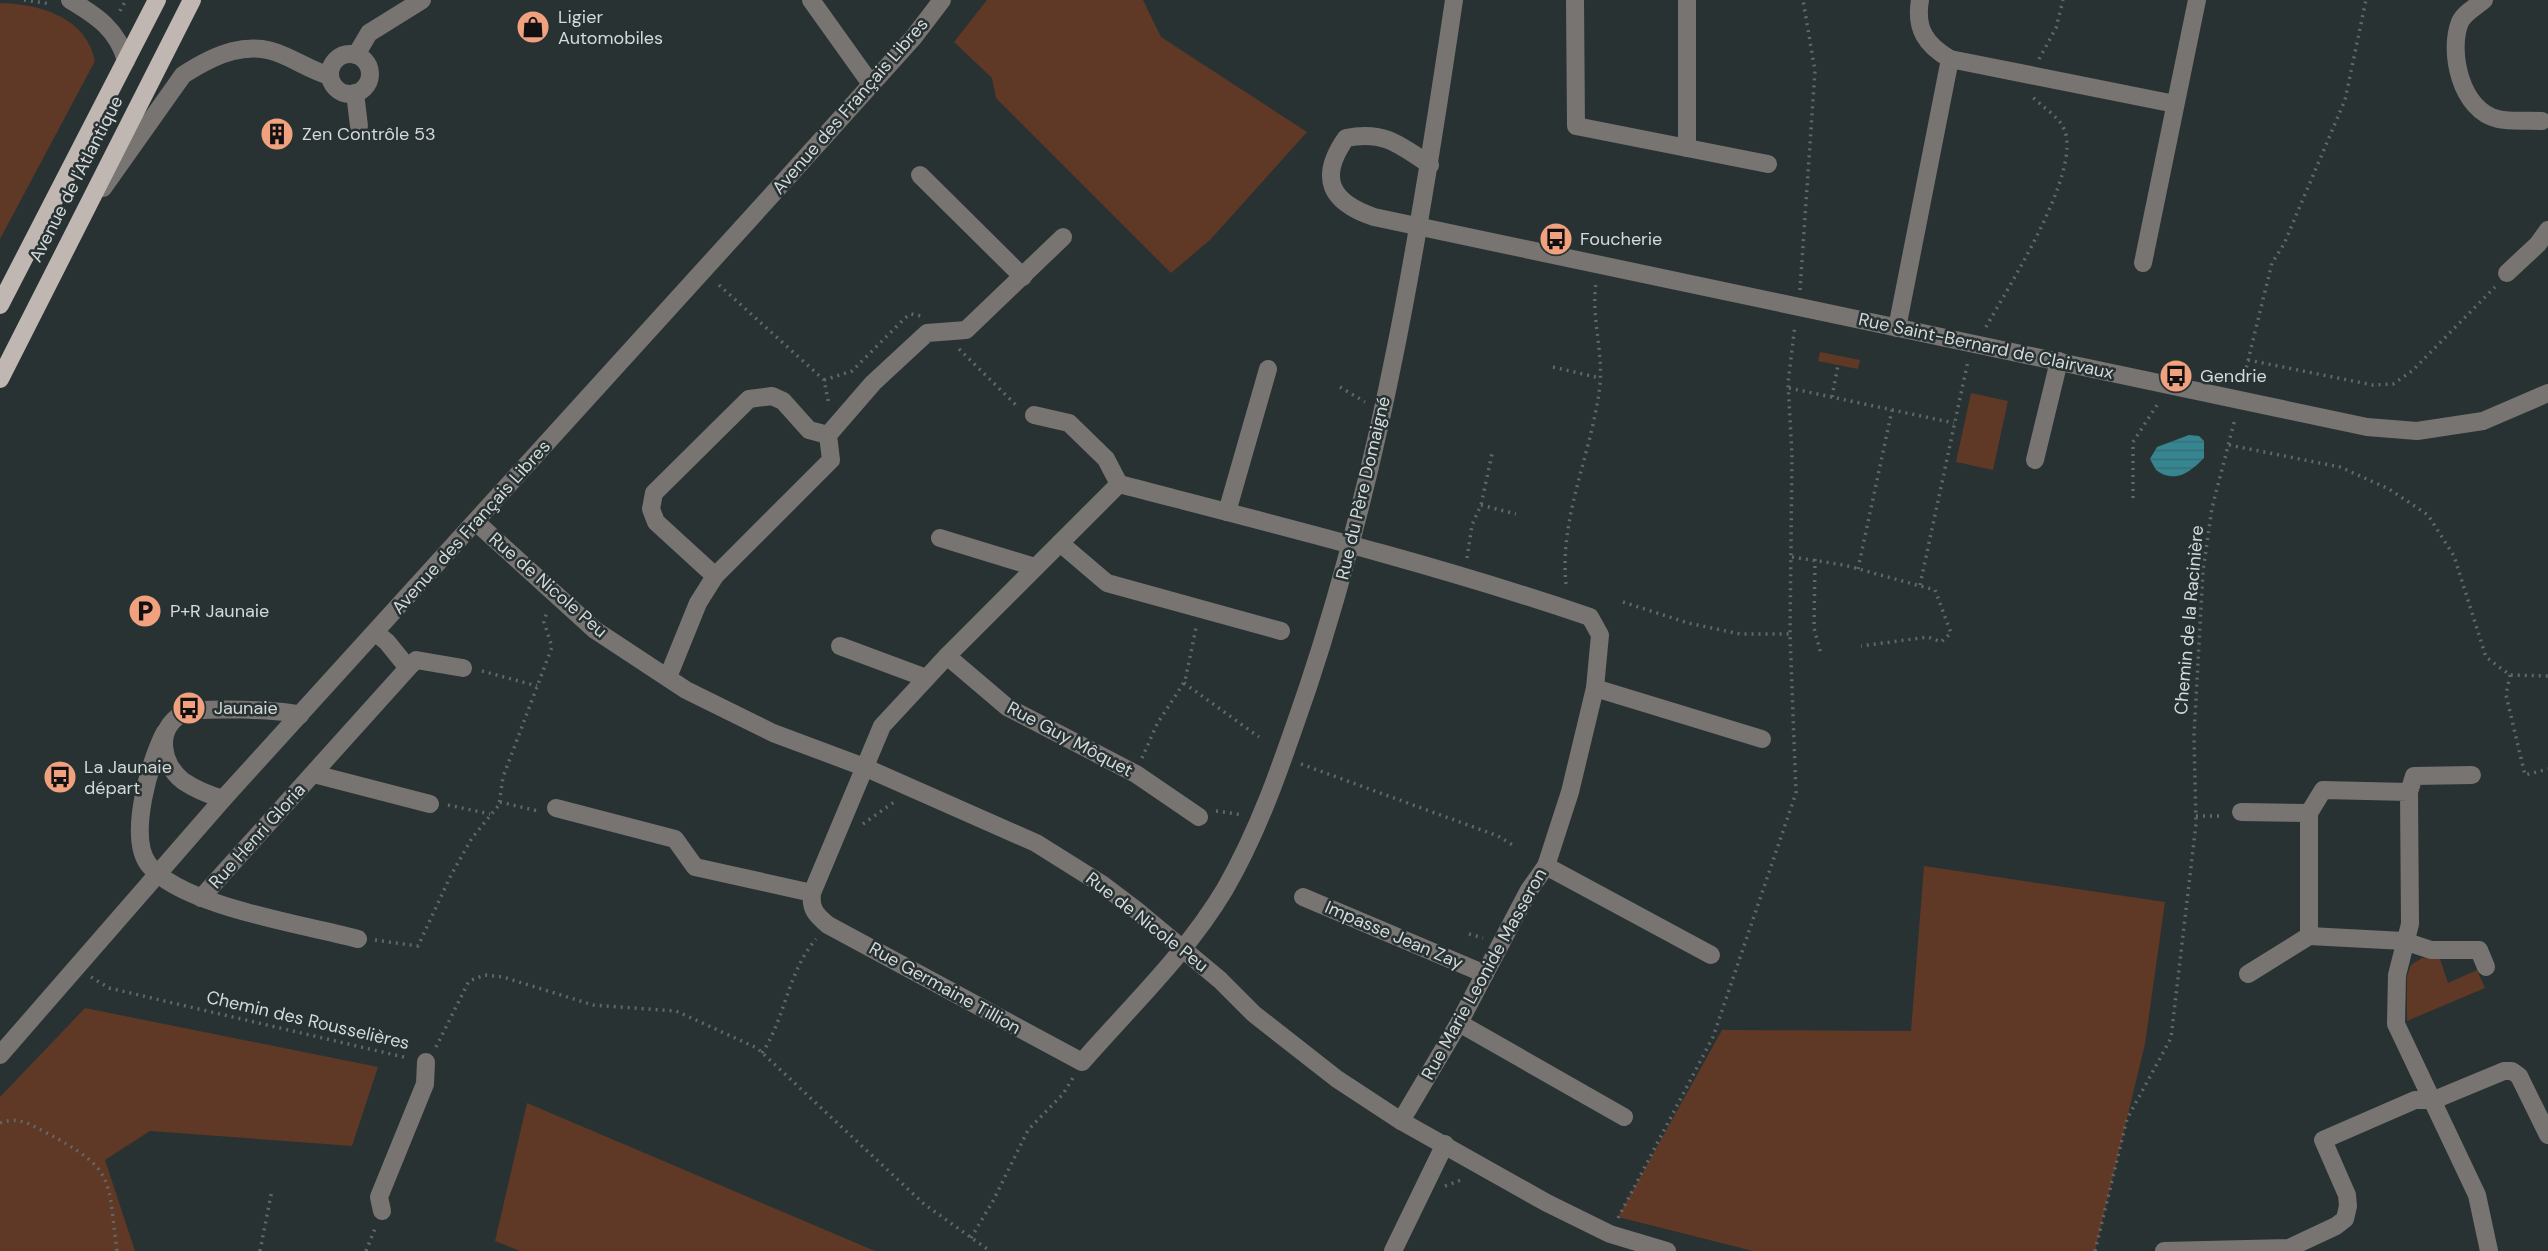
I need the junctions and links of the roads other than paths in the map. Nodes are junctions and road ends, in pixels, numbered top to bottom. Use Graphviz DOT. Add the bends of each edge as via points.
graph roads {
  1 [pos="157,0"];
  2 [pos="192,0"];
  3 [pos="422,0"];
  4 [pos="811,0"];
  5 [pos="942,0"];
  6 [pos="1454,0"];
  7 [pos="1575,0"];
  8 [pos="1687,0"];
  9 [pos="1920,0"];
  10 [pos="2197,0"];
  11 [pos="2484,0"];
  12 [pos="63,4"];
  13 [pos="356,55"];
  14 [pos="1951,59"];
  15 [pos="126,61"];
  16 [pos="330,76"];
  17 [pos="871,84"];
  18 [pos="355,93"];
  19 [pos="2175,104"];
  20 [pos="2546,121"];
  21 [pos="359,126"];
  22 [pos="1687,148"];
  23 [pos="1768,164"];
  24 [pos="1430,165"];
  25 [pos="920,174"];
  26 [pos="1420,227"];
  27 [pos="2548,230"];
  28 [pos="73,231"];
  29 [pos="1063,237"];
  30 [pos="2143,263"];
  31 [pos="2507,274"];
  32 [pos="1023,277"];
  33 [pos="0,305"];
  34 [pos="1897,328"];
  35 [pos="2059,361"];
  36 [pos="1268,369"];
  37 [pos="0,379"];
  38 [pos="2548,393"];
  39 [pos="1034,415"];
  40 [pos="828,435"];
  41 [pos="2035,460"];
  42 [pos="1119,484"];
  43 [pos="1227,513"];
  44 [pos="475,522"];
  45 [pos="940,538"];
  46 [pos="1060,543"];
  47 [pos="1352,547"];
  48 [pos="1035,567"];
  49 [pos="715,576"];
  50 [pos="1281,631"];
  51 [pos="376,633"];
  52 [pos="840,646"];
  53 [pos="947,656"];
  54 [pos="408,668"];
  55 [pos="463,668"];
  56 [pos="668,677"];
  57 [pos="926,678"];
  58 [pos="1595,688"];
  59 [pos="300,715"];
  60 [pos="165,732"];
  61 [pos="1762,738"];
  62 [pos="864,767"];
  63 [pos="314,774"];
  64 [pos="2472,775"];
  65 [pos="2409,792"];
  66 [pos="223,799"];
  67 [pos="430,804"];
  68 [pos="556,807"];
  69 [pos="2241,812"];
  70 [pos="2309,813"];
  71 [pos="1205,814"];
  72 [pos="1546,866"];
  73 [pos="159,876"];
  74 [pos="812,893"];
  75 [pos="1303,897"];
  76 [pos="201,898"];
  77 [pos="2309,936"];
  78 [pos="358,939"];
  79 [pos="2404,941"];
  80 [pos="1183,948"];
  81 [pos="1711,955"];
  82 [pos="2486,967"];
  83 [pos="1485,974"];
  84 [pos="2248,974"];
  85 [pos="1459,1023"];
  86 [pos="0,1055"];
  87 [pos="426,1062"];
  88 [pos="2434,1100"];
  89 [pos="1624,1117"];
  90 [pos="1401,1121"];
  91 [pos="2548,1135"];
  92 [pos="1445,1144"];
  93 [pos="382,1211"];
  94 [pos="1393,1251"];
  95 [pos="1667,1251"];
  96 [pos="2164,1251"];
  97 [pos="2488,1251"];
  1 -- 15 [label="main road, Avenue de l'Atlantique"];
  2 -- 28 [label="main road, Avenue de l'Atlantique"];
  3 -- 13 [label="street" via="369,33"];
  4 -- 17 [label="street"];
  5 -- 17 [label="street, Avenue des Français Libres"];
  6 -- 24 [label="street, Rue du Père Domaigné"];
  7 -- 22 [label="street" via="1576,126"];
  8 -- 22 [label="street"];
  9 -- 14 [label="street" via="1917,16 1922,34 1934,50"];
  10 -- 19 [label="street"];
  11 -- 20 [label="street" via="2461,19 2456,73 2477,107 2496,119"];
  12 -- 15 [label="street" via="99,17 121,42"];
  13 -- 16 [label="street" via="339,57"];
  13 -- 18 [label="street" via="367,63 370,76 364,89"];
  14 -- 19 [label="street"];
  14 -- 34 [label="street"];
  15 -- 33 [label="main road, Avenue de l'Atlantique"];
  16 -- 18 [label="street" via="340,91"];
  16 -- 28 [label="street" via="263,48 242,48 201,63 183,75"];
  17 -- 44 [label="street, Avenue des Français Libres"];
  18 -- 21 [label="street"];
  19 -- 30 [label="street"];
  22 -- 23 [label="street"];
  24 -- 26 [label="street, Rue du Père Domaigné"];
  24 -- 26 [label="street" via="1377,134 1346,138 1333,157 1331,182 1337,198 1351,209"];
  25 -- 32 [label="street"];
  26 -- 34 [label="street, Rue Saint-Bernard de Clairvaux"];
  26 -- 47 [label="street, Rue du Père Domaigné"];
  27 -- 31 [label="street"];
  28 -- 37 [label="main road, Avenue de l'Atlantique"];
  29 -- 32 [label="street"];
  32 -- 40 [label="street" via="965,330 927,333 873,383"];
  34 -- 35 [label="street, Rue Saint-Bernard de Clairvaux"];
  35 -- 38 [label="street, Rue Saint-Bernard de Clairvaux" via="2367,427 2417,431 2483,421"];
  35 -- 41 [label="street"];
  36 -- 43 [label="street"];
  39 -- 42 [label="street" via="1069,423 1106,459"];
  40 -- 49 [label="street" via="831,460"];
  40 -- 49 [label="street" via="809,430 783,401 772,396 749,400 654,493 651,509 656,522"];
  42 -- 43 [label="street"];
  42 -- 46 [label="street"];
  43 -- 47 [label="street"];
  44 -- 51 [label="street, Avenue des Français Libres"];
  44 -- 56 [label="street, Rue de Nicole Peu" via="595,630"];
  45 -- 48 [label="street"];
  46 -- 48 [label="street"];
  46 -- 50 [label="street" via="1107,583"];
  47 -- 58 [label="street, Rue Marie Leonide Masseron" via="1419,562 1590,617 1600,635"];
  47 -- 80 [label="street, Rue du Père Domaigné" via="1269,800 1224,890"];
  48 -- 53 [label="street"];
  49 -- 56 [label="street" via="698,603"];
  51 -- 54 [label="street"];
  51 -- 59 [label="street, Avenue des Français Libres"];
  52 -- 57 [label="street"];
  53 -- 57 [label="street"];
  53 -- 71 [label="street, Rue Guy Môquet" via="1007,707"];
  54 -- 55 [label="street" via="416,660"];
  54 -- 63 [label="street, Rue Henri Gloria"];
  56 -- 62 [label="street, Rue de Nicole Peu" via="773,733"];
  57 -- 62 [label="street" via="882,726"];
  58 -- 61 [label="street"];
  58 -- 72 [label="street, Rue Marie Leonide Masseron"];
  59 -- 60 [label="street" via="284,710 185,712"];
  59 -- 66 [label="street, Avenue des Français Libres"];
  60 -- 66 [label="street" via="164,755 171,768 182,780"];
  60 -- 73 [label="street" via="146,782 141,830 141,850"];
  62 -- 74 [label="street"];
  62 -- 80 [label="street, Rue de Nicole Peu" via="1036,843 1103,885"];
  63 -- 67 [label="street, Rue Henri Gloria"];
  63 -- 76 [label="street, Rue Henri Gloria"];
  64 -- 65 [label="street" via="2414,776"];
  65 -- 70 [label="street" via="2323,790"];
  65 -- 79 [label="street" via="2410,924"];
  66 -- 73 [label="street, Avenue des Français Libres"];
  68 -- 74 [label="street" via="676,838 695,867"];
  69 -- 70 [label="street"];
  70 -- 77 [label="street"];
  72 -- 81 [label="street"];
  72 -- 83 [label="street, Rue Marie Leonide Masseron"];
  73 -- 76 [label="street, Rue Henri Gloria"];
  73 -- 86 [label="street, Avenue des Français Libres"];
  74 -- 80 [label="street, Rue Germaine Tillion" via="811,905 828,925 1082,1062"];
  75 -- 83 [label="street, Impasse Jean Zay"];
  76 -- 78 [label="street, Rue Henri Gloria"];
  77 -- 79 [label="street"];
  77 -- 84 [label="street"];
  79 -- 82 [label="street" via="2431,950 2479,950"];
  79 -- 88 [label="street" via="2397,975 2396,1024"];
  80 -- 90 [label="street, Rue de Nicole Peu" via="1264,1022 1336,1079"];
  83 -- 85 [label="street, Rue Marie Leonide Masseron"];
  85 -- 89 [label="street"];
  85 -- 90 [label="street, Rue Marie Leonide Masseron"];
  87 -- 93 [label="street" via="425,1084 379,1197"];
  88 -- 91 [label="street" via="2512,1070"];
  88 -- 96 [label="street" via="2414,1100 2323,1140 2347,1195 2345,1219 2336,1226 2289,1248"];
  88 -- 97 [label="street" via="2477,1195"];
  90 -- 92 [label="street, Rue de Nicole Peu"];
  92 -- 94 [label="street"];
  92 -- 95 [label="street, Rue de Nicole Peu" via="1610,1234"];
}
